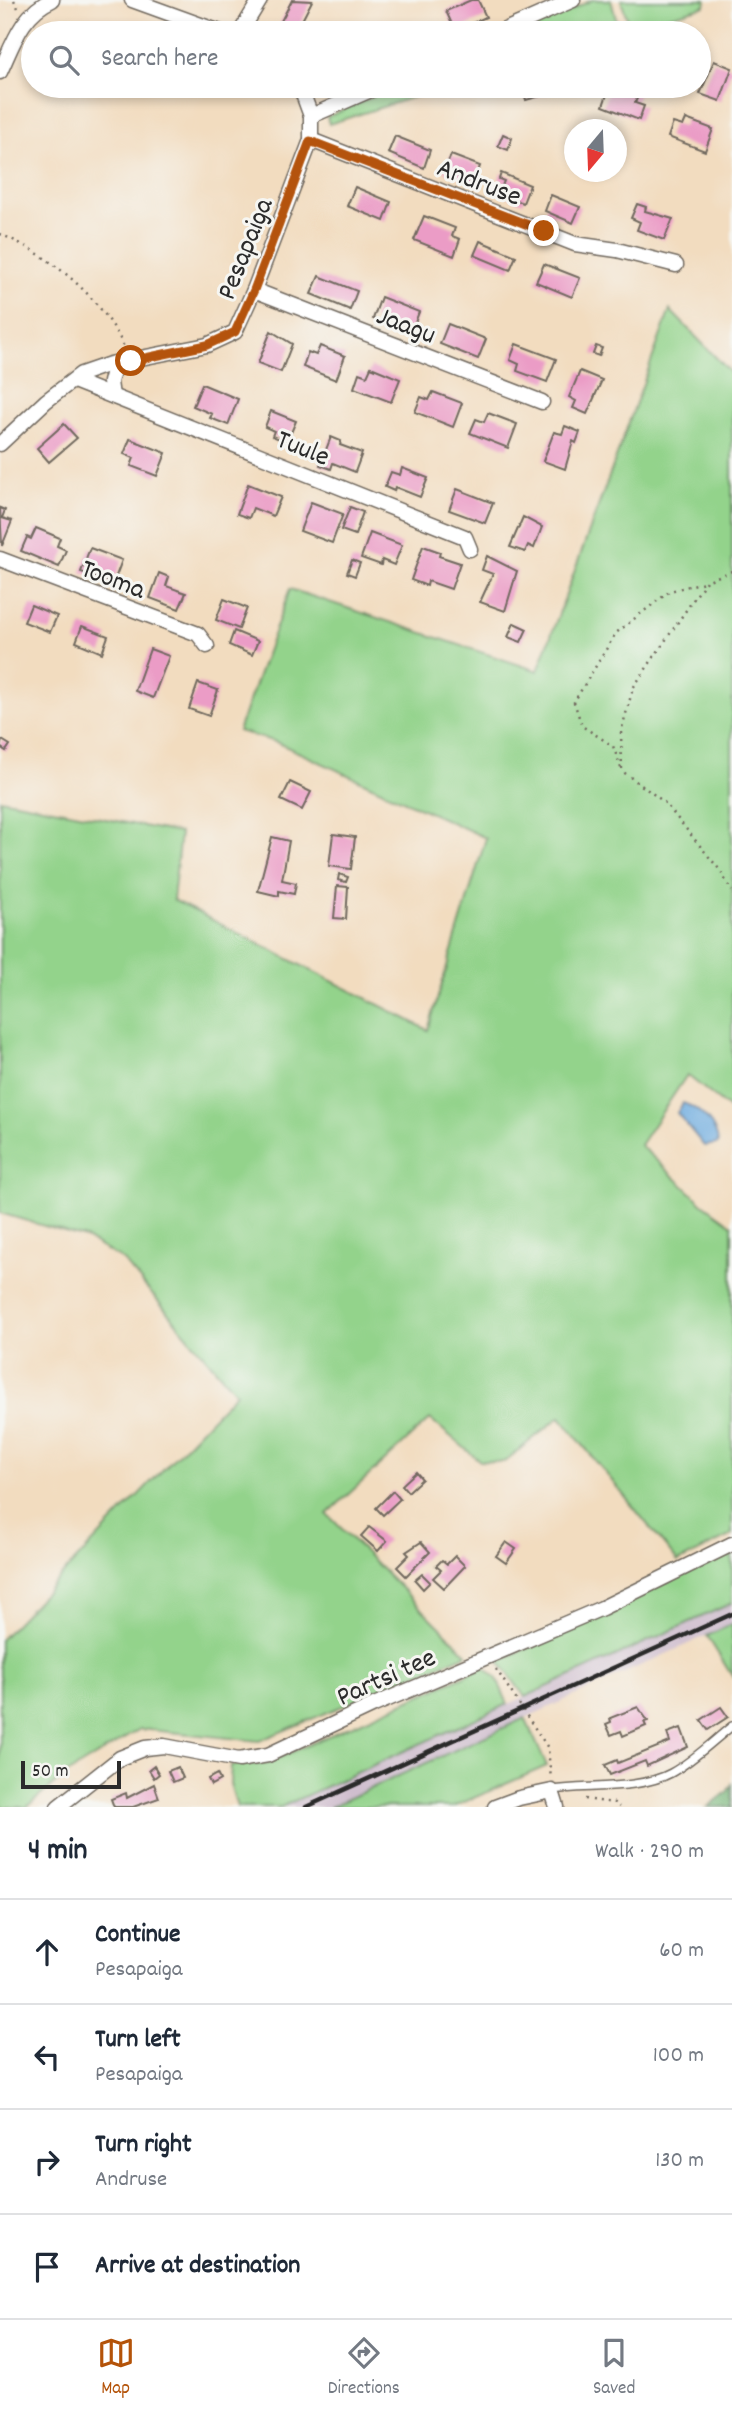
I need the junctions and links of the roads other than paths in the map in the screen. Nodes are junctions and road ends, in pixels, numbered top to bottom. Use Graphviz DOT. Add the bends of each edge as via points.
graph roads {
  1 [pos="52,0"];
  2 [pos="132,0"];
  3 [pos="260,0"];
  4 [pos="573,0"];
  5 [pos="34,4"];
  6 [pos="24,21"];
  7 [pos="190,21"];
  8 [pos="247,21"];
  9 [pos="525,21"];
  10 [pos="21,27"];
  11 [pos="0,72"];
  12 [pos="304,98"];
  13 [pos="352,98"];
  14 [pos="311,116"];
  15 [pos="310,141"];
  16 [pos="676,265"];
  17 [pos="254,290"];
  18 [pos="115,363"];
  19 [pos="74,381"];
  20 [pos="112,396"];
  21 [pos="542,402"];
  22 [pos="0,444"];
  23 [pos="470,549"];
  24 [pos="0,559"];
  25 [pos="207,646"];
  26 [pos="732,1544"];
  27 [pos="732,1726"];
  28 [pos="552,1790"];
  29 [pos="58,1807"];
  30 [pos="495,1807"];
  31 [pos="557,1807"];
  1 -- 5 [label="street"];
  2 -- 7 [label="street"];
  3 -- 8 [label="street"];
  4 -- 9 [label="street"];
  5 -- 6 [label="street"];
  10 -- 11 [label="street"];
  12 -- 14 [label="street, Pesapaiga"];
  13 -- 14 [label="street"];
  14 -- 15 [label="street, Pesapaiga"];
  15 -- 16 [label="street, Andruse" via="575,244"];
  15 -- 17 [label="street, Pesapaiga"];
  17 -- 18 [label="street, Pesapaiga" via="235,332 207,345"];
  17 -- 21 [label="street, Jaagu"];
  18 -- 19 [label="street, Pesapaiga" via="81,374"];
  18 -- 20 [label="street"];
  19 -- 20 [label="street, Tuule"];
  19 -- 22 [label="street, Pesapaiga"];
  20 -- 23 [label="street, Tuule" via="465,537"];
  24 -- 25 [label="street, Tooma" via="198,634"];
  26 -- 29 [label="street, Partsi tee" via="602,1608 268,1755 239,1760 164,1746 145,1748 120,1758"];
  27 -- 28 [label="lane" via="670,1774 620,1786"];
  28 -- 30 [label="street"];
  28 -- 31 [label="street"];
}
